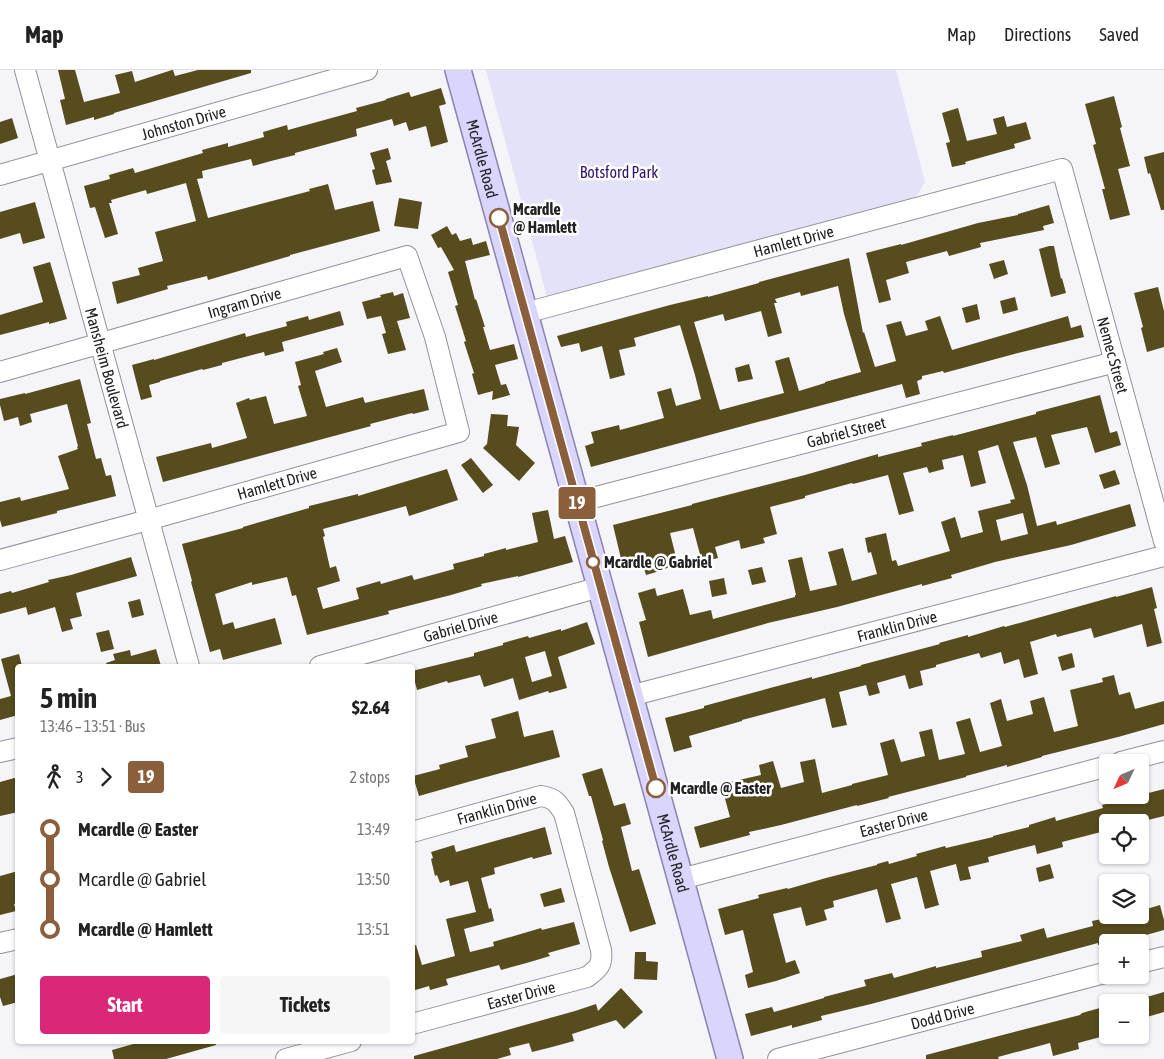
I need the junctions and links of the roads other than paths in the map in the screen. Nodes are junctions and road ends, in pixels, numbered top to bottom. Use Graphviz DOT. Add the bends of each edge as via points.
graph roads {
  1 [pos="25,70"];
  2 [pos="367,70"];
  3 [pos="458,70"];
  4 [pos="50,160"];
  5 [pos="1062,169"];
  6 [pos="0,175"];
  7 [pos="525,313"];
  8 [pos="435,336"];
  9 [pos="100,343"];
  10 [pos="1115,362"];
  11 [pos="0,372"];
  12 [pos="577,502"];
  13 [pos="148,520"];
  14 [pos="1164,541"];
  15 [pos="1164,556"];
  16 [pos="0,560"];
  17 [pos="600,586"];
  18 [pos="188,664"];
  19 [pos="327,664"];
  20 [pos="630,696"];
  21 [pos="15,749"];
  22 [pos="1164,751"];
  23 [pos="0,752"];
  24 [pos="1149,755"];
  25 [pos="1099,768"];
  26 [pos="415,831"];
  27 [pos="681,879"];
  28 [pos="583,882"];
  29 [pos="15,940"];
  30 [pos="0,944"];
  31 [pos="1164,957"];
  32 [pos="1149,961"];
  33 [pos="1099,974"];
  34 [pos="415,1023"];
  35 [pos="337,1044"];
  36 [pos="292,1054"];
  37 [pos="730,1059"];
  38 [pos="778,1059"];
  1 -- 4 [label="street, Mansheim Boulevard"];
  2 -- 4 [label="street, Johnston Drive"];
  3 -- 7 [label="main road, McArdle Road"];
  4 -- 6 [label="street, Johnston Drive"];
  4 -- 9 [label="street, Mansheim Boulevard"];
  5 -- 7 [label="street, Hamlett Drive"];
  5 -- 10 [label="street, Nemec Street"];
  7 -- 12 [label="main road, McArdle Road"];
  8 -- 9 [label="street, Ingram Drive" via="407,256"];
  8 -- 13 [label="street, Hamlett Drive" via="459,432"];
  9 -- 11 [label="street, Ingram Drive"];
  9 -- 13 [label="street, Mansheim Boulevard"];
  10 -- 12 [label="street, Gabriel Street"];
  10 -- 14 [label="street, Nemec Street"];
  12 -- 17 [label="main road, McArdle Road"];
  13 -- 16 [label="street, Hamlett Drive"];
  13 -- 18 [label="street, Mansheim Boulevard"];
  15 -- 20 [label="street, Franklin Drive"];
  17 -- 19 [label="street, Gabriel Drive"];
  17 -- 20 [label="main road, McArdle Road"];
  20 -- 27 [label="main road, McArdle Road"];
  21 -- 23 [label="street"];
  22 -- 24 [label="street"];
  25 -- 27 [label="street, Easter Drive"];
  26 -- 28 [label="street, Franklin Drive" via="541,796 551,798 564,813"];
  27 -- 37 [label="main road, McArdle Road"];
  28 -- 34 [label="street, Easter Drive" via="601,950 602,958 596,971 587,977"];
  29 -- 30 [label="street"];
  31 -- 32 [label="street"];
  33 -- 38 [label="street, Dodd Drive"];
  35 -- 36 [label="street"];
}
